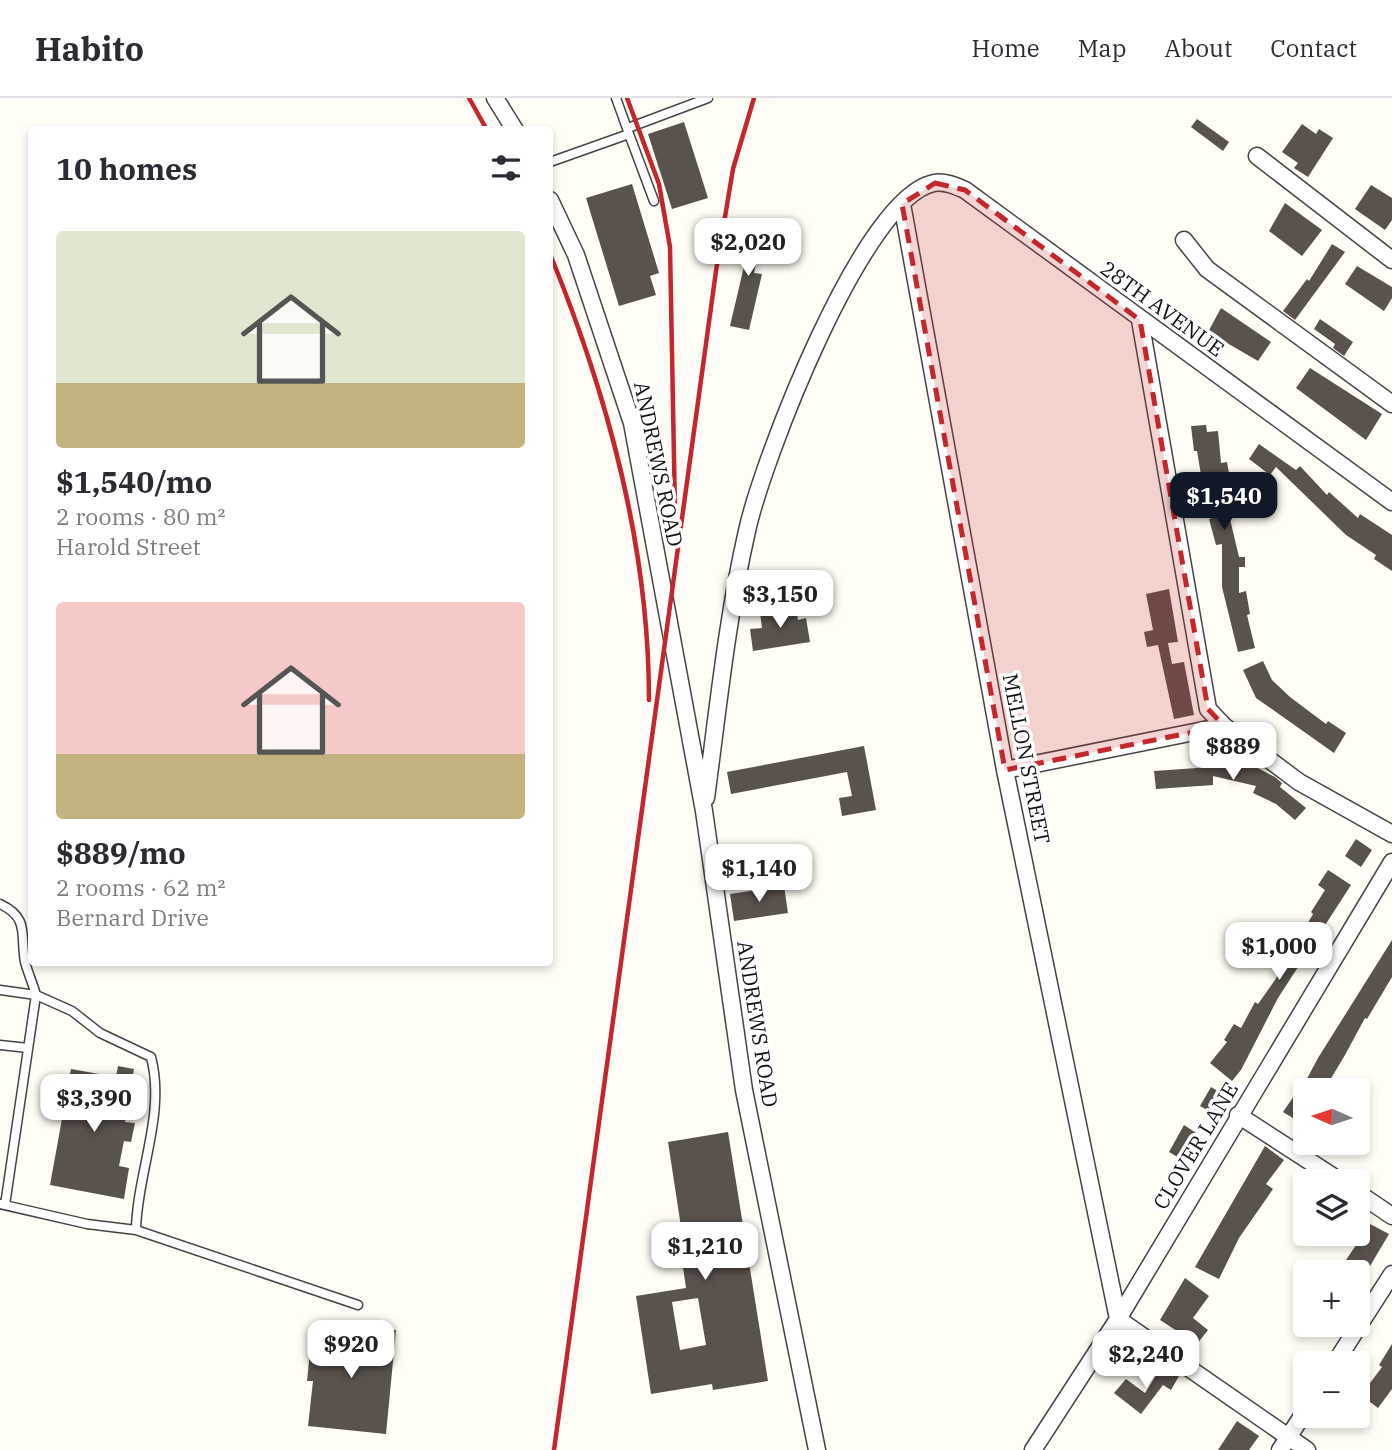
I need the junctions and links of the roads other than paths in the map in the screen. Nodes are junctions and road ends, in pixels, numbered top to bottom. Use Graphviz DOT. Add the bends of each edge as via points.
graph roads {
  1 [pos="495,98"];
  2 [pos="616,98"];
  3 [pos="708,98"];
  4 [pos="512,126"];
  5 [pos="629,131"];
  6 [pos="1257,156"];
  7 [pos="553,161"];
  8 [pos="654,201"];
  9 [pos="902,204"];
  10 [pos="553,206"];
  11 [pos="1184,240"];
  12 [pos="1392,260"];
  13 [pos="1140,320"];
  14 [pos="1392,404"];
  15 [pos="1392,502"];
  16 [pos="1224,726"];
  17 [pos="1005,770"];
  18 [pos="704,811"];
  19 [pos="1392,834"];
  20 [pos="1392,862"];
  21 [pos="0,904"];
  22 [pos="0,990"];
  23 [pos="36,995"];
  24 [pos="0,1045"];
  25 [pos="28,1048"];
  26 [pos="1238,1115"];
  27 [pos="1321,1169"];
  28 [pos="1370,1201"];
  29 [pos="3,1204"];
  30 [pos="1392,1216"];
  31 [pos="136,1230"];
  32 [pos="1392,1274"];
  33 [pos="358,1305"];
  34 [pos="1118,1320"];
  35 [pos="1343,1351"];
  36 [pos="1294,1428"];
  37 [pos="1284,1443"];
  38 [pos="817,1450"];
  39 [pos="1033,1450"];
  40 [pos="1307,1450"];
  1 -- 4 [label="street"];
  2 -- 5 [label="lane"];
  3 -- 5 [label="lane"];
  5 -- 7 [label="lane"];
  5 -- 8 [label="lane"];
  6 -- 12 [label="street"];
  9 -- 13 [label="street, 28TH AVENUE" via="935,183 965,190"];
  9 -- 17 [label="street, MELLON STREET"];
  9 -- 18 [label="street" via="861,259 810,354 778,429 747,529 729,623"];
  10 -- 18 [label="street, ANDREWS ROAD" via="576,255 632,423"];
  11 -- 14 [label="street" via="1207,269"];
  13 -- 15 [label="street, 28TH AVENUE"];
  13 -- 16 [label="street" via="1208,709"];
  16 -- 17 [label="street"];
  16 -- 19 [label="street" via="1299,782"];
  17 -- 34 [label="street, MELLON STREET"];
  18 -- 38 [label="street, ANDREWS ROAD" via="744,1090"];
  20 -- 26 [label="street, CLOVER LANE"];
  21 -- 23 [label="lane" via="14,911 23,925 25,962"];
  22 -- 23 [label="lane"];
  23 -- 25 [label="lane"];
  23 -- 31 [label="lane" via="151,1058 156,1090"];
  24 -- 25 [label="lane"];
  25 -- 29 [label="lane"];
  26 -- 27 [label="street"];
  26 -- 34 [label="street, CLOVER LANE"];
  28 -- 30 [label="street"];
  29 -- 31 [label="lane" via="87,1224"];
  31 -- 33 [label="lane"];
  32 -- 35 [label="street"];
  34 -- 37 [label="street"];
  34 -- 39 [label="street, CLOVER LANE"];
  36 -- 37 [label="street"];
  37 -- 40 [label="street"];
}
